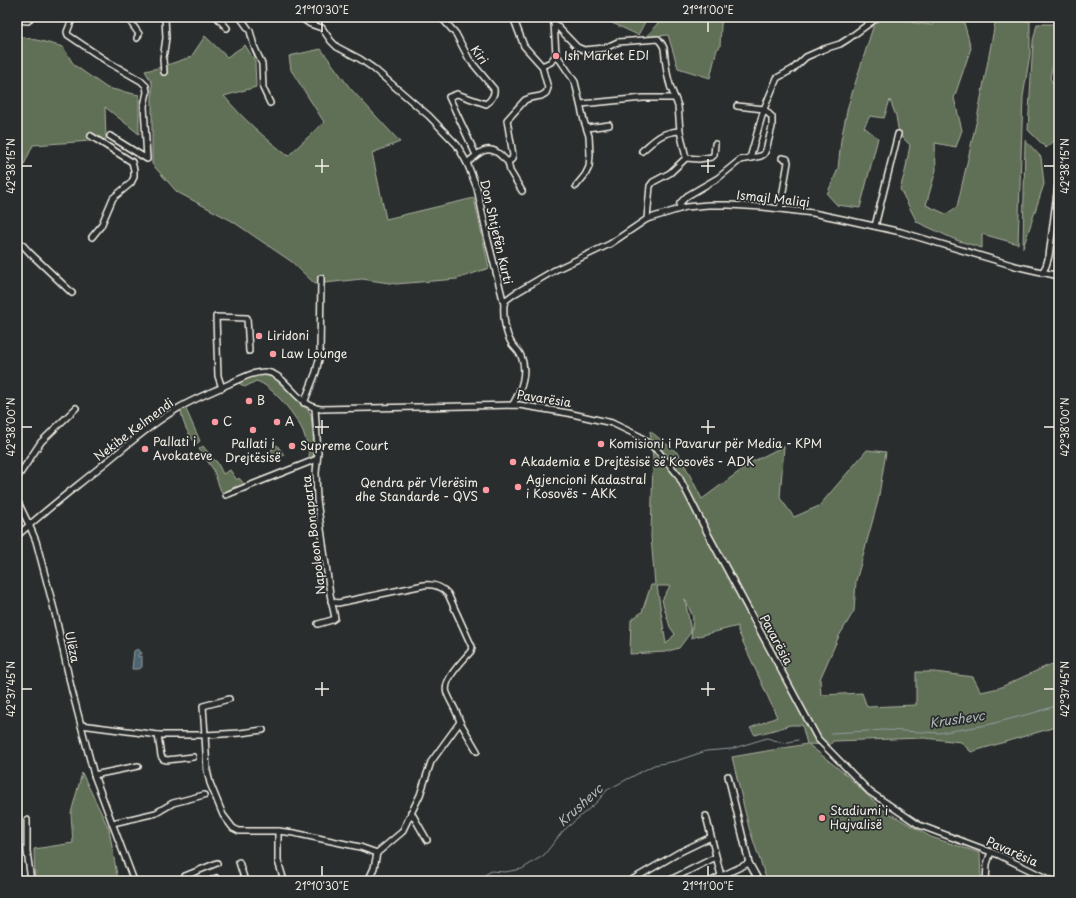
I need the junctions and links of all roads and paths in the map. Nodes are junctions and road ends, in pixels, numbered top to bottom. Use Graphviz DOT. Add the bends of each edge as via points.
graph roads {
  1 [pos="31,17"];
  2 [pos="73,17"];
  3 [pos="127,17"];
  4 [pos="165,17"];
  5 [pos="218,17"];
  6 [pos="240,17"];
  7 [pos="300,17"];
  8 [pos="441,17"];
  9 [pos="513,17"];
  10 [pos="551,17"];
  11 [pos="878,17"];
  12 [pos="17,20"];
  13 [pos="554,23"];
  14 [pos="227,28"];
  15 [pos="137,38"];
  16 [pos="556,54"];
  17 [pos="542,66"];
  18 [pos="164,72"];
  19 [pos="675,98"];
  20 [pos="270,104"];
  21 [pos="581,104"];
  22 [pos="737,106"];
  23 [pos="764,109"];
  24 [pos="609,124"];
  25 [pos="587,128"];
  26 [pos="680,131"];
  27 [pos="898,134"];
  28 [pos="91,136"];
  29 [pos="110,136"];
  30 [pos="715,144"];
  31 [pos="642,151"];
  32 [pos="476,155"];
  33 [pos="686,158"];
  34 [pos="750,158"];
  35 [pos="782,158"];
  36 [pos="508,162"];
  37 [pos="467,163"];
  38 [pos="1059,177"];
  39 [pos="576,186"];
  40 [pos="522,191"];
  41 [pos="679,209"];
  42 [pos="780,209"];
  43 [pos="647,219"];
  44 [pos="875,226"];
  45 [pos="92,237"];
  46 [pos="17,239"];
  47 [pos="1042,273"];
  48 [pos="1059,276"];
  49 [pos="321,278"];
  50 [pos="72,293"];
  51 [pos="504,304"];
  52 [pos="249,351"];
  53 [pos="222,388"];
  54 [pos="304,402"];
  55 [pos="507,404"];
  56 [pos="513,404"];
  57 [pos="76,408"];
  58 [pos="315,408"];
  59 [pos="318,459"];
  60 [pos="17,478"];
  61 [pos="226,495"];
  62 [pos="17,500"];
  63 [pos="29,525"];
  64 [pos="17,536"];
  65 [pos="331,601"];
  66 [pos="318,624"];
  67 [pos="229,699"];
  68 [pos="460,722"];
  69 [pos="81,725"];
  70 [pos="262,730"];
  71 [pos="158,735"];
  72 [pos="205,735"];
  73 [pos="477,751"];
  74 [pos="192,757"];
  75 [pos="138,766"];
  76 [pos="94,775"];
  77 [pos="728,776"];
  78 [pos="204,795"];
  79 [pos="411,812"];
  80 [pos="706,816"];
  81 [pos="27,820"];
  82 [pos="113,823"];
  83 [pos="278,831"];
  84 [pos="711,837"];
  85 [pos="427,840"];
  86 [pos="991,852"];
  87 [pos="377,853"];
  88 [pos="716,856"];
  89 [pos="239,862"];
  90 [pos="216,863"];
  91 [pos="749,863"];
  92 [pos="721,876"];
  93 [pos="216,878"];
  94 [pos="17,880"];
  95 [pos="22,881"];
  96 [pos="30,881"];
  97 [pos="134,881"];
  98 [pos="186,881"];
  99 [pos="210,881"];
  100 [pos="245,881"];
  101 [pos="284,881"];
  102 [pos="368,881"];
  103 [pos="630,881"];
  104 [pos="668,881"];
  105 [pos="711,881"];
  106 [pos="759,881"];
  107 [pos="986,881"];
  108 [pos="1052,881"];
  1 -- 12 [label="street" via="28,21"];
  2 -- 29 [label="street" via="68,35 146,86 144,106 147,159"];
  3 -- 15 [label="street" via="139,34"];
  4 -- 18 [label="street"];
  5 -- 14 [label="street"];
  6 -- 20 [label="street" via="250,31 262,64 263,88"];
  7 -- 37 [label="street, Don Shtjefën Kurti" via="322,28 337,46 365,63 414,103 451,138"];
  8 -- 32 [label="street, Kiri" via="456,34 472,63 494,89 488,103 480,103 457,94 449,97"];
  9 -- 17 [label="street" via="524,46"];
  10 -- 13 [label="street"];
  11 -- 23 [label="street" via="844,41 806,58 779,76"];
  13 -- 16 [label="street"];
  13 -- 19 [label="street" via="581,50 605,48 618,42 658,39 664,48 668,79"];
  16 -- 17 [label="street" via="550,62"];
  16 -- 21 [label="street" via="575,82"];
  17 -- 36 [label="street" via="548,88 546,93 526,100 507,120 512,155"];
  19 -- 21 [label="street" via="643,98"];
  19 -- 26 [label="street"];
  21 -- 25 [label="street"];
  22 -- 23 [label="street"];
  23 -- 34 [label="street"];
  23 -- 34 [label="street" via="773,120 766,150 761,156"];
  24 -- 25 [label="street"];
  25 -- 39 [label="street" via="590,160 587,171"];
  26 -- 31 [label="street" via="660,136"];
  26 -- 33 [label="street"];
  27 -- 44 [label="street"];
  28 -- 45 [label="street" via="132,162 134,170 131,183 113,198 101,226"];
  30 -- 33 [label="street" via="712,157"];
  32 -- 36 [label="street" via="490,149"];
  32 -- 37 [label="street"];
  33 -- 43 [label="street" via="670,173 650,186"];
  34 -- 41 [label="street" via="740,160 718,178 687,196 680,203"];
  35 -- 42 [label="street" via="788,162"];
  36 -- 40 [label="street" via="510,172"];
  37 -- 51 [label="street, Don Shtjefën Kurti" via="478,193"];
  38 -- 47 [label="street" via="1049,256"];
  41 -- 42 [label="street, Ismajl Maliqi" via="729,205"];
  41 -- 43 [label="street, Ismajl Maliqi"];
  42 -- 44 [label="street, Ismajl Maliqi"];
  43 -- 51 [label="street, Ismajl Maliqi" via="610,244 565,265 514,294"];
  44 -- 47 [label="street, Ismajl Maliqi"];
  46 -- 50 [label="street"];
  47 -- 48 [label="street, Ismajl Maliqi"];
  49 -- 54 [label="street" via="320,355"];
  51 -- 56 [label="street, Don Shtjefën Kurti" via="508,335 521,356 523,367 522,387"];
  52 -- 53 [label="street" via="247,318 216,317 218,376"];
  53 -- 54 [label="street, Nekibe Kelmendi" via="253,374 268,372 279,378"];
  53 -- 63 [label="street, Nekibe Kelmendi" via="184,405 157,422"];
  54 -- 58 [label="street, Nekibe Kelmendi"];
  55 -- 56 [label="street, Pavarësia"];
  55 -- 58 [label="street, Nekibe Kelmendi"];
  56 -- 86 [label="street, Pavarësia" via="612,423 630,431 658,451 678,475 708,536 818,739 870,792 919,825"];
  57 -- 60 [label="street" via="41,442"];
  58 -- 59 [label="street, Napoleon Bonaparta"];
  59 -- 61 [label="street"];
  59 -- 65 [label="street, Napoleon Bonaparta" via="317,500"];
  62 -- 63 [label="street, Ulëza"];
  63 -- 64 [label="street, Nekibe Kelmendi"];
  63 -- 69 [label="street, Ulëza" via="36,541 55,613"];
  65 -- 66 [label="street, Napoleon Bonaparta" via="335,618"];
  65 -- 68 [label="street" via="338,603 428,584 438,585 446,591 472,647 446,684 447,693"];
  67 -- 72 [label="street" via="203,706"];
  68 -- 73 [label="street"];
  68 -- 79 [label="street" via="431,762 423,788"];
  69 -- 71 [label="street"];
  69 -- 76 [label="street, Ulëza"];
  70 -- 72 [label="street"];
  71 -- 72 [label="street"];
  71 -- 74 [label="street" via="163,759"];
  72 -- 83 [label="street" via="210,783 230,826 236,830"];
  75 -- 76 [label="street"];
  76 -- 82 [label="street, Ulëza"];
  77 -- 91 [label="street"];
  78 -- 82 [label="street" via="173,803 156,813"];
  79 -- 85 [label="street"];
  79 -- 87 [label="street" via="402,832"];
  80 -- 84 [label="street"];
  81 -- 96 [label="street"];
  82 -- 97 [label="street, Ulëza"];
  83 -- 87 [label="street" via="331,840"];
  83 -- 101 [label="street" via="278,861"];
  84 -- 88 [label="street"];
  84 -- 103 [label="street"];
  86 -- 107 [label="street"];
  86 -- 108 [label="street, Pavarësia"];
  87 -- 102 [label="street"];
  88 -- 92 [label="street"];
  88 -- 104 [label="street"];
  89 -- 100 [label="street"];
  90 -- 98 [label="street" via="185,876"];
  91 -- 92 [label="street"];
  91 -- 106 [label="street"];
  92 -- 105 [label="street"];
  93 -- 99 [label="street"];
  94 -- 95 [label="street"];
}
